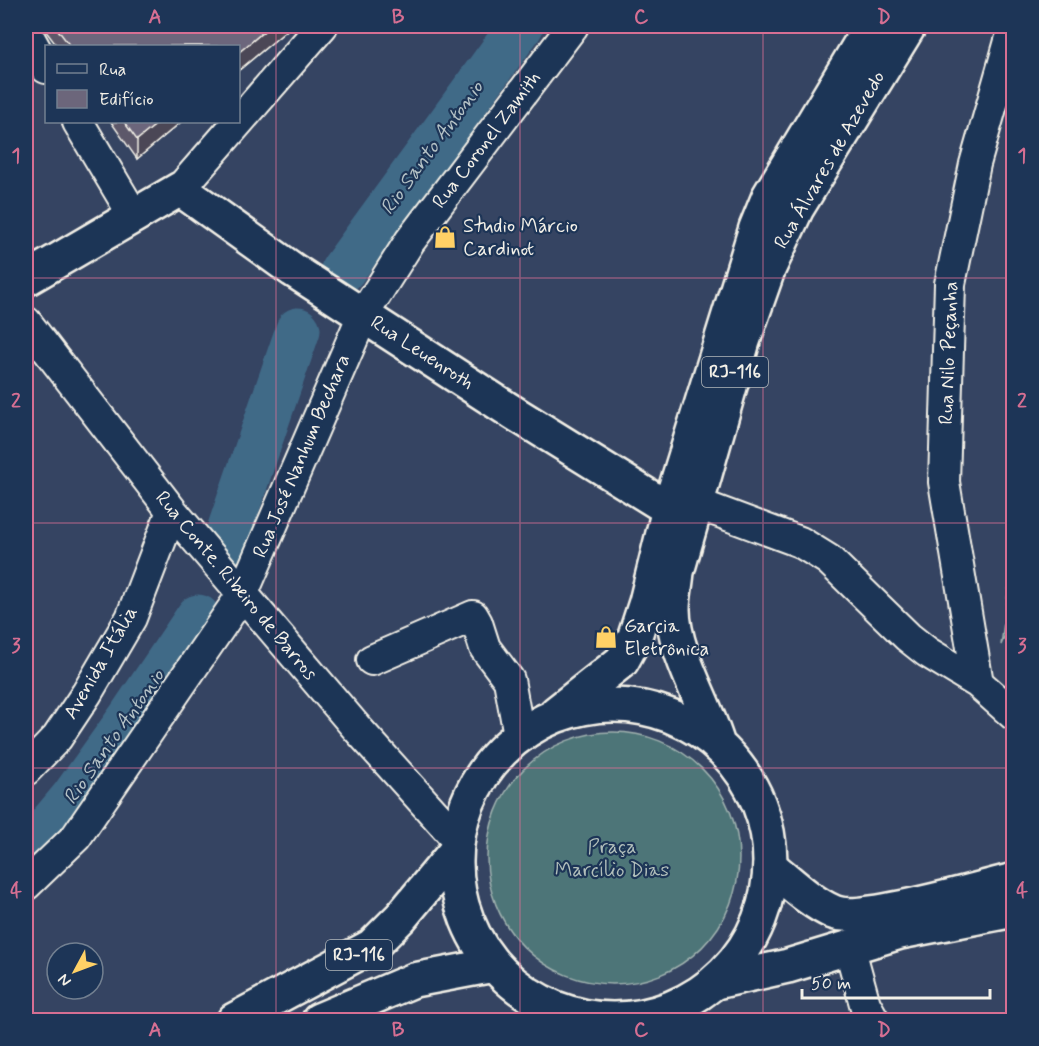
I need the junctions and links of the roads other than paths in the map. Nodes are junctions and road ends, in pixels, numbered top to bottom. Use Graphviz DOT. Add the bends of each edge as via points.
graph roads {
  1 [pos="322,26"];
  2 [pos="573,26"];
  3 [pos="871,26"];
  4 [pos="909,26"];
  5 [pos="1014,27"];
  6 [pos="26,32"];
  7 [pos="45,66"];
  8 [pos="240,120"];
  9 [pos="79,123"];
  10 [pos="237,123"];
  11 [pos="180,189"];
  12 [pos="134,216"];
  13 [pos="26,279"];
  14 [pos="352,308"];
  15 [pos="26,322"];
  16 [pos="683,506"];
  17 [pos="172,511"];
  18 [pos="242,595"];
  19 [pos="372,660"];
  20 [pos="978,683"];
  21 [pos="552,716"];
  22 [pos="1014,716"];
  23 [pos="519,735"];
  24 [pos="718,745"];
  25 [pos="26,770"];
  26 [pos="456,846"];
  27 [pos="770,866"];
  28 [pos="1014,880"];
  29 [pos="26,885"];
  30 [pos="1014,910"];
  31 [pos="849,946"];
  32 [pos="495,965"];
  33 [pos="716,982"];
  34 [pos="589,1019"];
  35 [pos="234,1020"];
  36 [pos="319,1020"];
  37 [pos="874,1020"];
  1 -- 8 [label="street"];
  2 -- 14 [label="street, Rua Coronel Zamith" via="410,241"];
  3 -- 16 [label="main road, Rua Álvares de Azevedo / RJ-116" via="769,196 756,228"];
  4 -- 16 [label="main road, Rua Álvares de Azevedo / RJ-116" via="797,208 768,270"];
  5 -- 20 [label="street, Rua Nilo Peçanha" via="975,164 950,284 944,482"];
  6 -- 7 [label="street"];
  9 -- 12 [label="street"];
  10 -- 11 [label="street"];
  11 -- 12 [label="main road"];
  11 -- 14 [label="main road, Rua Leuenroth"];
  12 -- 13 [label="main road"];
  14 -- 16 [label="main road, Rua Leuenroth" via="506,408"];
  14 -- 18 [label="street, Rua José Nanhum Bechara"];
  15 -- 17 [label="street, Rua Conte. Ribeiro de Barros"];
  16 -- 20 [label="street" via="800,542 829,560 908,637"];
  16 -- 21 [label="main road, Rua Álvares de Azevedo / RJ-116" via="634,639 622,661"];
  16 -- 24 [label="main road, Rua Álvares de Azevedo / RJ-116" via="673,610 677,638"];
  17 -- 18 [label="street, Rua Conte. Ribeiro de Barros"];
  17 -- 25 [label="street, Avenida Itália" via="131,618 57,738"];
  18 -- 26 [label="street, Rua Conte. Ribeiro de Barros"];
  18 -- 29 [label="street, Rua José Nanhum Bechara" via="76,837"];
  19 -- 23 [label="street" via="473,616 485,648 508,680"];
  20 -- 22 [label="street"];
  21 -- 23 [label="main road, RJ-116"];
  21 -- 24 [label="main road, RJ-116" via="629,707 660,712"];
  23 -- 26 [label="main road, RJ-116" via="483,771 461,818"];
  24 -- 27 [label="main road, RJ-116" via="750,785 760,808"];
  26 -- 32 [label="main road, RJ-116" via="459,893 472,931"];
  26 -- 35 [label="main road, RJ-116" via="401,917 372,946"];
  27 -- 28 [label="main road" via="817,902 833,912 848,915 888,910"];
  27 -- 33 [label="main road, RJ-116" via="766,899 755,930 738,958"];
  30 -- 31 [label="main road"];
  31 -- 33 [label="main road" via="788,966"];
  31 -- 37 [label="street" via="865,1004"];
  32 -- 34 [label="main road, RJ-116" via="522,990 554,1008"];
  32 -- 36 [label="main road, RJ-116" via="414,980"];
  33 -- 34 [label="main road, RJ-116" via="688,1001 657,1013"];
}
